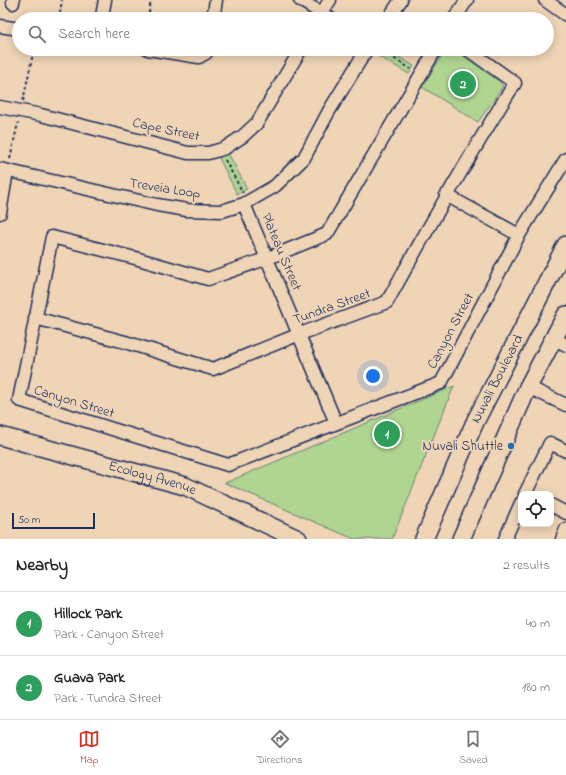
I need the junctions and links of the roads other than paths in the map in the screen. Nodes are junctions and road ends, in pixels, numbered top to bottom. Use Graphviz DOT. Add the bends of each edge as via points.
graph roads {
  1 [pos="105,0"];
  2 [pos="216,0"];
  3 [pos="300,0"];
  4 [pos="330,0"];
  5 [pos="401,0"];
  6 [pos="467,0"];
  7 [pos="545,0"];
  8 [pos="103,12"];
  9 [pos="214,12"];
  10 [pos="317,12"];
  11 [pos="326,12"];
  12 [pos="393,12"];
  13 [pos="459,12"];
  14 [pos="566,15"];
  15 [pos="0,26"];
  16 [pos="12,28"];
  17 [pos="297,56"];
  18 [pos="363,56"];
  19 [pos="432,56"];
  20 [pos="477,56"];
  21 [pos="0,107"];
  22 [pos="566,159"];
  23 [pos="3,170"];
  24 [pos="446,195"];
  25 [pos="246,203"];
  26 [pos="0,213"];
  27 [pos="518,235"];
  28 [pos="566,245"];
  29 [pos="268,258"];
  30 [pos="566,315"];
  31 [pos="35,318"];
  32 [pos="300,334"];
  33 [pos="560,342"];
  34 [pos="528,387"];
  35 [pos="566,405"];
  36 [pos="336,423"];
  37 [pos="0,436"];
  38 [pos="561,447"];
  39 [pos="528,491"];
  40 [pos="554,507"];
  41 [pos="518,510"];
  42 [pos="566,513"];
  43 [pos="566,529"];
  44 [pos="298,539"];
  45 [pos="424,539"];
  46 [pos="461,539"];
  47 [pos="505,539"];
  48 [pos="562,539"];
  1 -- 8 [label="street"];
  2 -- 9 [label="street"];
  3 -- 10 [label="street"];
  4 -- 11 [label="street"];
  5 -- 12 [label="street"];
  6 -- 13 [label="street"];
  7 -- 14 [label="street"];
  15 -- 16 [label="street"];
  17 -- 21 [label="street, Cape Street" via="257,123 225,148 208,153 188,153"];
  18 -- 25 [label="street, Treveia Loop" via="304,158 275,186"];
  19 -- 29 [label="street, Canyon Street" via="327,234"];
  20 -- 24 [label="street, Tundra Street" via="515,83"];
  22 -- 27 [label="street, Canyon Street"];
  23 -- 25 [label="street, Treveia Loop" via="188,210 222,211"];
  23 -- 26 [label="street"];
  24 -- 27 [label="street"];
  24 -- 32 [label="street, Tundra Street" via="387,302"];
  25 -- 29 [label="street, Plateau Street"];
  27 -- 36 [label="street, Canyon Street" via="441,383"];
  28 -- 45 [label="street, Nuvali Boulevard" via="475,422"];
  29 -- 31 [label="street, Canyon Street" via="208,279 52,237"];
  29 -- 32 [label="street, Plateau Street"];
  30 -- 33 [label="street"];
  31 -- 32 [label="street, Tundra Street" via="213,369"];
  31 -- 36 [label="street, Canyon Street" via="19,400 228,464"];
  32 -- 36 [label="street, Plateau Street"];
  33 -- 34 [label="street"];
  34 -- 35 [label="street"];
  34 -- 46 [label="street"];
  37 -- 44 [label="street, Ecology Avenue" via="185,486"];
  38 -- 39 [label="street"];
  40 -- 42 [label="street"];
  41 -- 47 [label="street"];
  43 -- 48 [label="street"];
}
